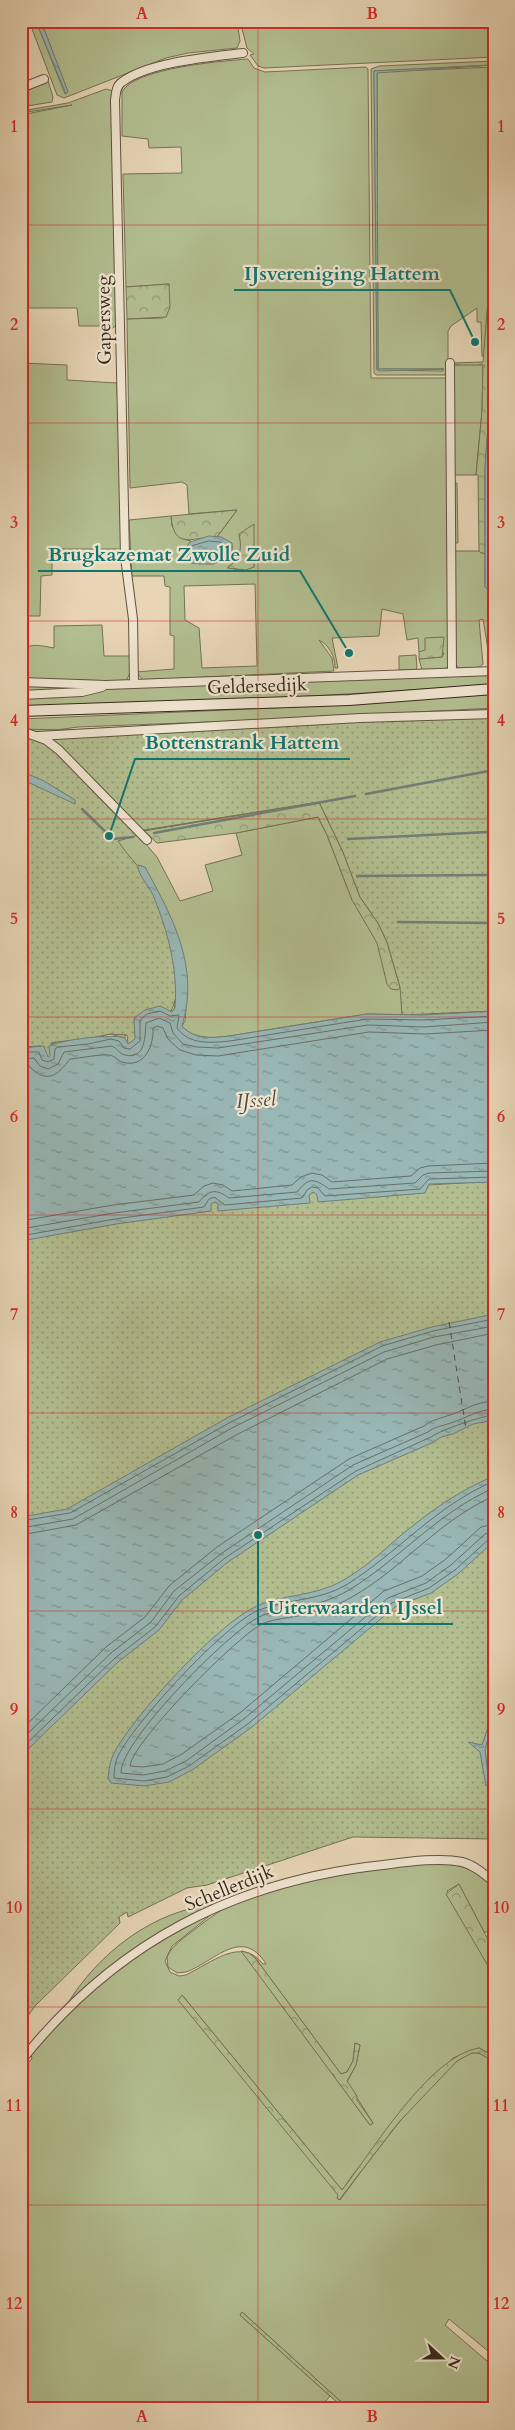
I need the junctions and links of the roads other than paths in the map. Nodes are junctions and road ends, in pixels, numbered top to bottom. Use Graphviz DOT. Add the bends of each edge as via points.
graph roads {
  1 [pos="243,53"];
  2 [pos="44,79"];
  3 [pos="21,88"];
  4 [pos="450,363"];
  5 [pos="494,670"];
  6 [pos="452,672"];
  7 [pos="21,682"];
  8 [pos="134,684"];
  9 [pos="106,685"];
  10 [pos="494,689"];
  11 [pos="21,695"];
  12 [pos="21,711"];
  13 [pos="494,714"];
  14 [pos="21,731"];
  15 [pos="38,736"];
  16 [pos="147,840"];
  17 [pos="494,1882"];
  18 [pos="21,2061"];
  1 -- 8 [label="street, Gapersweg" via="163,66 131,77 117,88 125,557 132,605"];
  2 -- 3 [label="street"];
  4 -- 6 [label="street"];
  5 -- 6 [label="street, Geldersedijk"];
  6 -- 8 [label="street, Geldersedijk"];
  7 -- 9 [label="street, Geldersedijk"];
  8 -- 9 [label="street, Geldersedijk"];
  9 -- 11 [label="street, Geldersedijk" via="82,692"];
  10 -- 12 [label="main road, Geldersedijk" via="349,700"];
  13 -- 15 [label="street, Geldersedijk"];
  14 -- 15 [label="street, Geldersedijk"];
  15 -- 16 [label="street, Geldersedijk" via="59,750"];
  17 -- 18 [label="street, Schellerdijk" via="478,1869 462,1862 407,1862 321,1874 245,1895 140,1948 97,1980 60,2014"];
}
